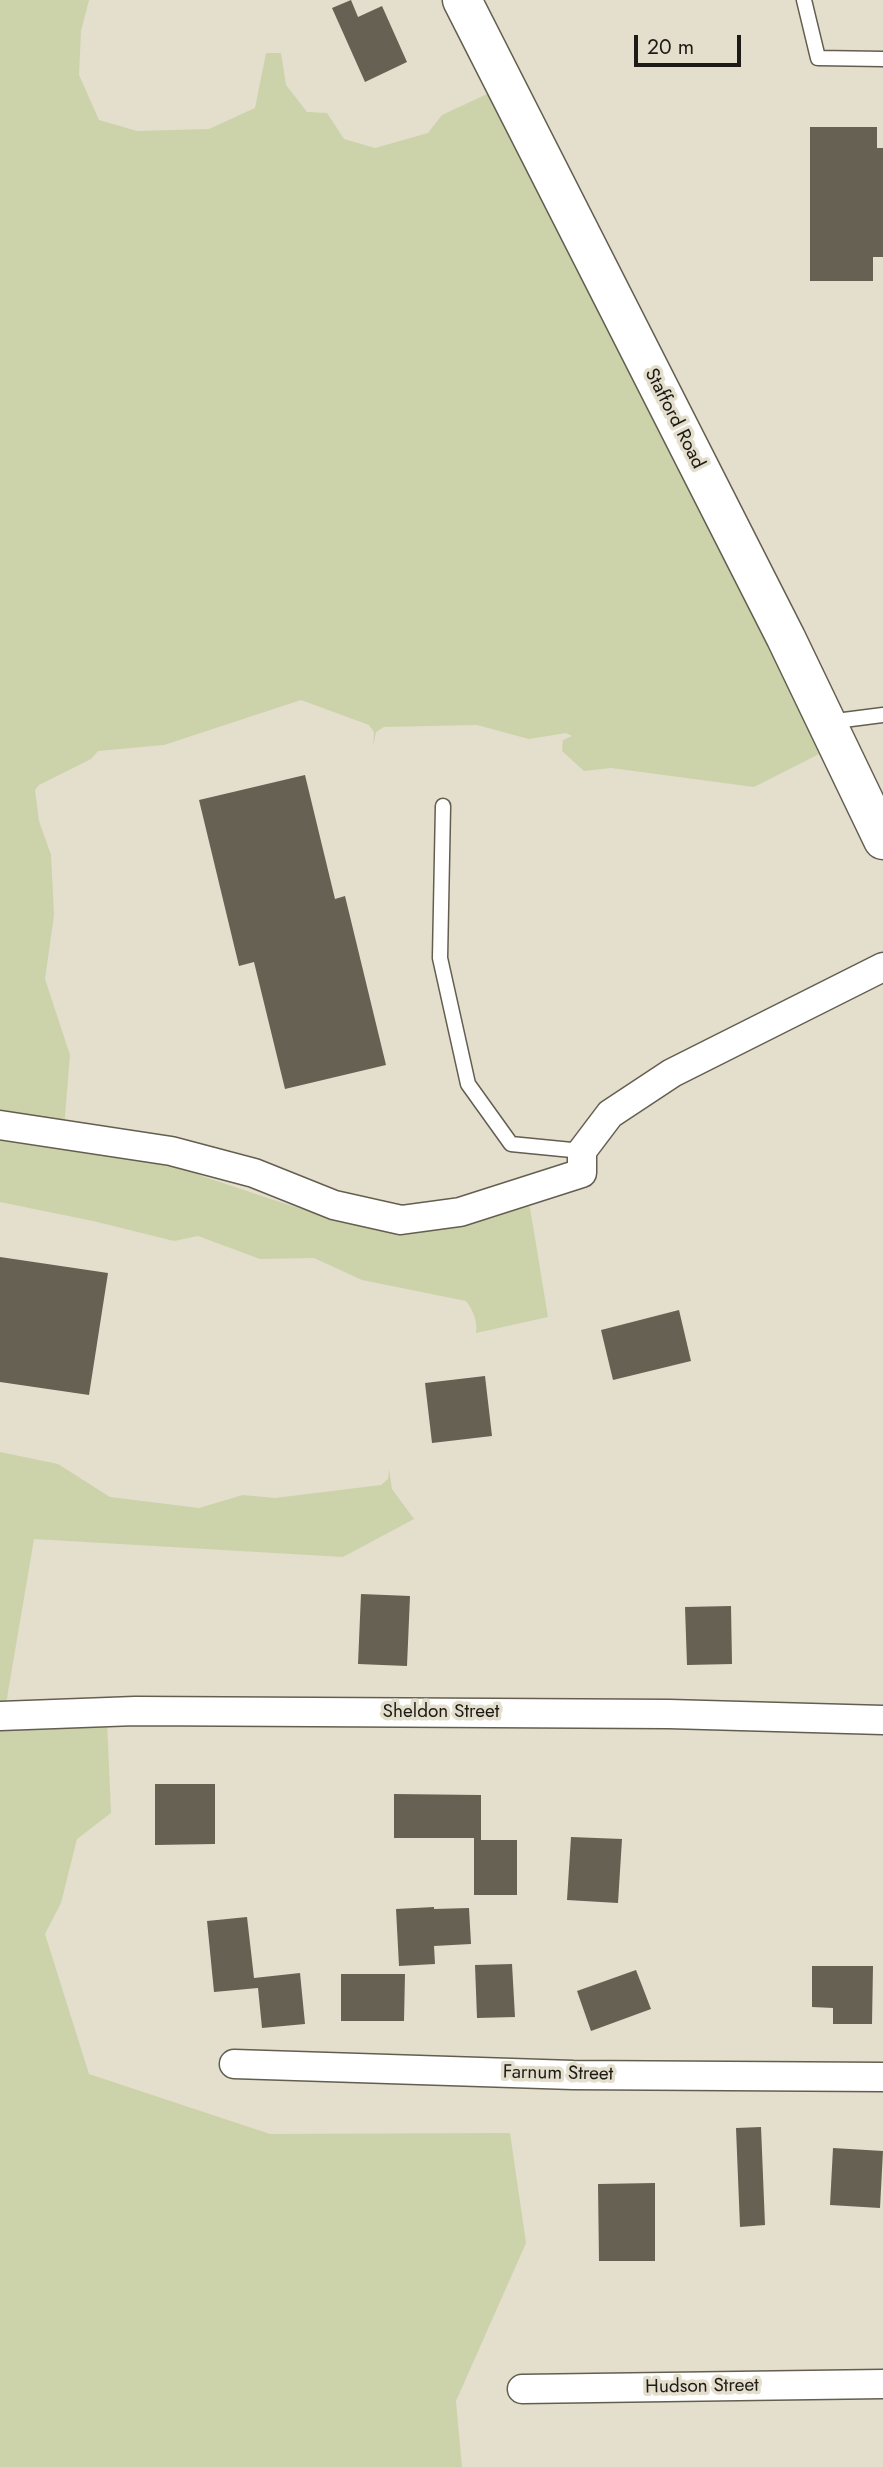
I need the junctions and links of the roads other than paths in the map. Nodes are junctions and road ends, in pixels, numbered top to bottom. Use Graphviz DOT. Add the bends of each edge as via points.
graph roads {
  1 [pos="462,0"];
  2 [pos="804,0"];
  3 [pos="883,59"];
  4 [pos="883,715"];
  5 [pos="826,723"];
  6 [pos="443,806"];
  7 [pos="883,839"];
  8 [pos="883,967"];
  9 [pos="0,1125"];
  10 [pos="582,1151"];
  11 [pos="0,1716"];
  12 [pos="883,1720"];
  13 [pos="234,2064"];
  14 [pos="883,2077"];
  15 [pos="883,2384"];
  16 [pos="522,2389"];
  1 -- 5 [label="main road, Stafford Road"];
  2 -- 3 [label="lane" via="818,58"];
  4 -- 5 [label="lane"];
  5 -- 7 [label="main road, Stafford Road"];
  6 -- 10 [label="lane" via="440,958 468,1084 512,1144"];
  8 -- 10 [label="street" via="672,1073 610,1114"];
  9 -- 10 [label="street" via="170,1150 254,1173 334,1205 401,1220 460,1212 582,1173"];
  11 -- 12 [label="street, Sheldon Street" via="149,1711"];
  13 -- 14 [label="street, Farnum Street" via="573,2076"];
  15 -- 16 [label="street, Hudson Street"];
}
